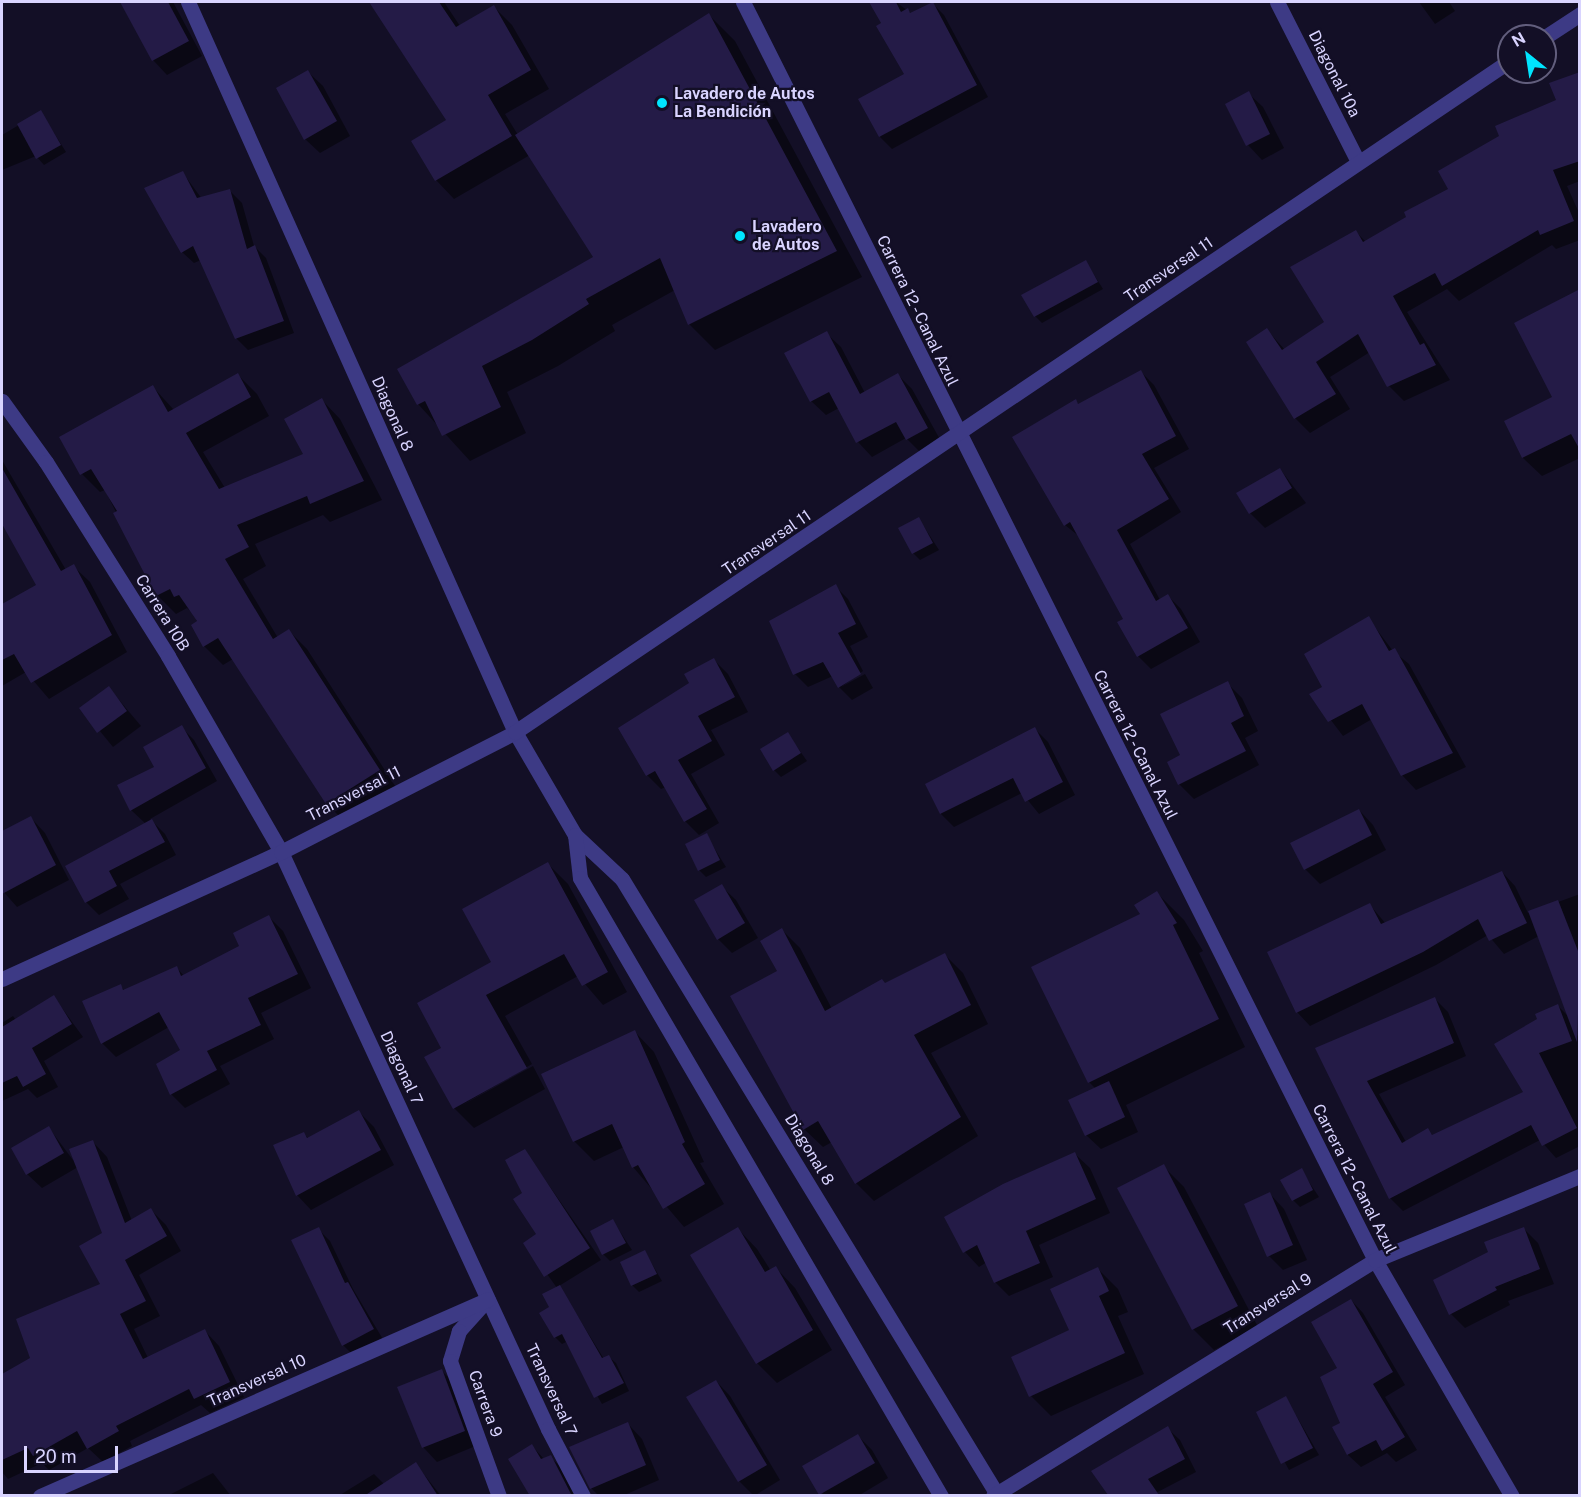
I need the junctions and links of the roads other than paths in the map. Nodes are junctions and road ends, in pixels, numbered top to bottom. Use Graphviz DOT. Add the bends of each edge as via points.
graph roads {
  1 [pos="188,2"];
  2 [pos="743,2"];
  3 [pos="1277,2"];
  4 [pos="1580,14"];
  5 [pos="1557,29"];
  6 [pos="1497,69"];
  7 [pos="1358,162"];
  8 [pos="2,401"];
  9 [pos="958,437"];
  10 [pos="515,732"];
  11 [pos="575,835"];
  12 [pos="281,852"];
  13 [pos="2,979"];
  14 [pos="1580,1176"];
  15 [pos="1374,1260"];
  16 [pos="489,1299"];
  17 [pos="996,1495"];
  18 [pos="40,1496"];
  19 [pos="499,1496"];
  20 [pos="583,1496"];
  21 [pos="941,1496"];
  22 [pos="1512,1496"];
  1 -- 10 [label="street, Diagonal 8"];
  2 -- 9 [label="street, Carrera 12 - Canal Azul"];
  3 -- 7 [label="street, Diagonal 10a"];
  4 -- 5 [label="street"];
  6 -- 7 [label="street, Transversal 11"];
  7 -- 9 [label="street, Transversal 11"];
  8 -- 12 [label="street, Carrera 10B" via="46,462 162,647"];
  9 -- 10 [label="street, Transversal 11"];
  9 -- 15 [label="street, Carrera 12 - Canal Azul"];
  10 -- 11 [label="street, Diagonal 8"];
  10 -- 12 [label="street, Transversal 11"];
  11 -- 17 [label="street, Diagonal 8" via="622,879"];
  11 -- 21 [label="street, Diagonal 8" via="580,878"];
  12 -- 13 [label="street, Transversal 11"];
  12 -- 16 [label="street, Diagonal 7"];
  14 -- 15 [label="street, Transversal 9"];
  15 -- 17 [label="street, Transversal 9"];
  15 -- 22 [label="street, Carrera 12 - Canal Azul"];
  16 -- 18 [label="street, Transversal 10"];
  16 -- 19 [label="street, Carrera 9" via="459,1331 450,1361"];
  16 -- 20 [label="street, Transversal 7"];
}
